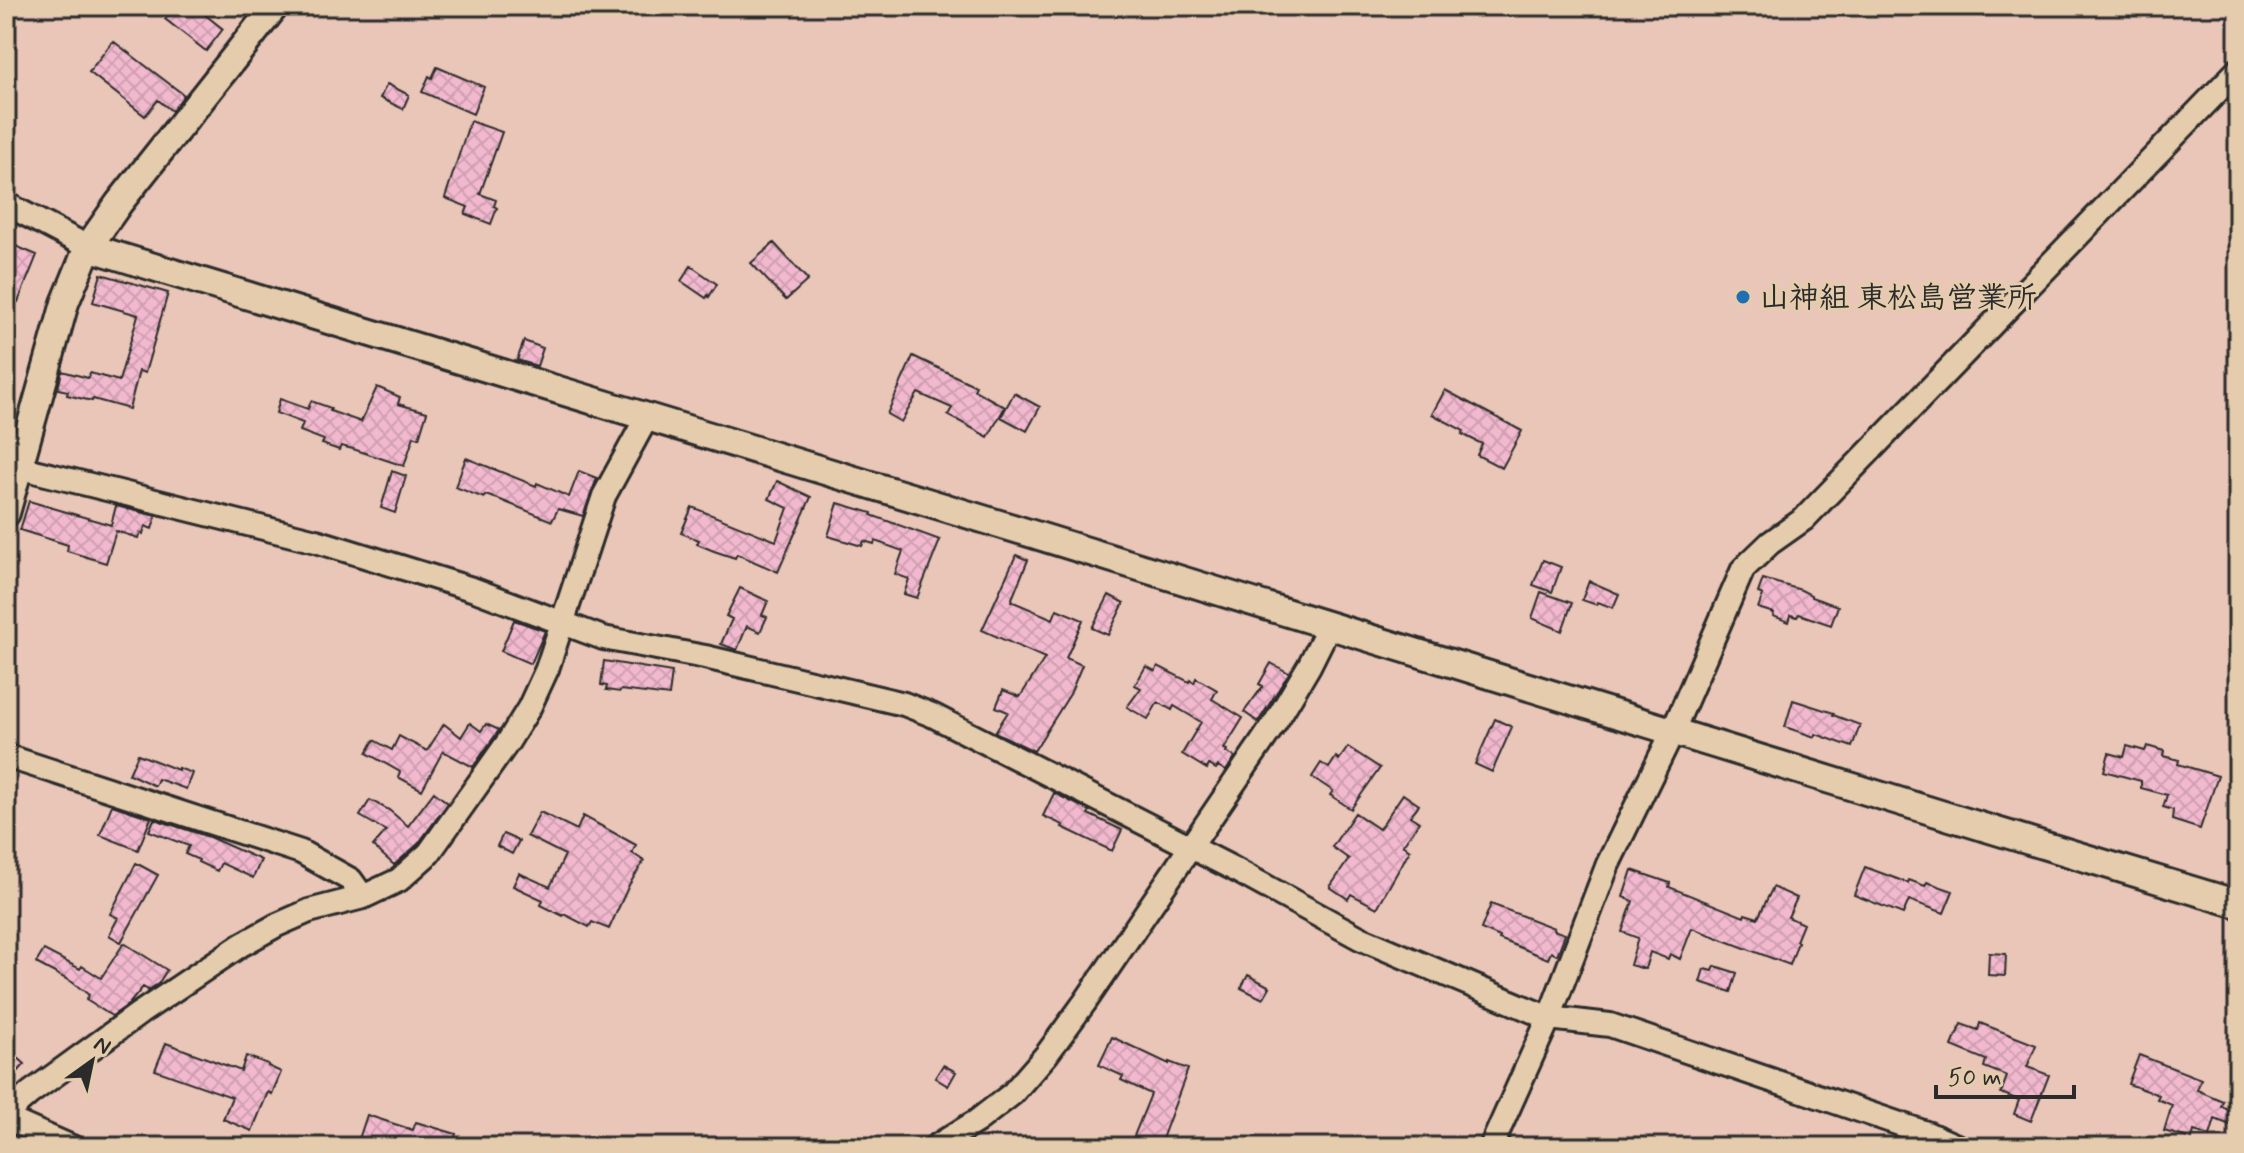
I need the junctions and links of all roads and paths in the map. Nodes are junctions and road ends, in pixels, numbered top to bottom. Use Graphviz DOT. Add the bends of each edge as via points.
graph roads {
  1 [pos="275,6"];
  2 [pos="2238,70"];
  3 [pos="6,204"];
  4 [pos="88,247"];
  5 [pos="647,417"];
  6 [pos="13,465"];
  7 [pos="6,513"];
  8 [pos="562,624"];
  9 [pos="1329,626"];
  10 [pos="1672,733"];
  11 [pos="6,756"];
  12 [pos="1190,847"];
  13 [pos="363,897"];
  14 [pos="2238,904"];
  15 [pos="1549,1018"];
  16 [pos="6,1116"];
  17 [pos="1926,1141"];
  18 [pos="72,1147"];
  19 [pos="935,1147"];
  20 [pos="1491,1147"];
  21 [pos="1959,1147"];
  1 -- 4 [label="street"];
  2 -- 10 [label="street" via="1804,519 1743,569"];
  3 -- 4 [label="street"];
  4 -- 5 [label="street"];
  4 -- 6 [label="street"];
  5 -- 8 [label="street" via="604,496"];
  5 -- 9 [label="street"];
  6 -- 7 [label="street"];
  6 -- 8 [label="street" via="316,541 475,590"];
  8 -- 12 [label="street" via="603,638 904,704"];
  8 -- 13 [label="street" via="529,708 429,853 399,880"];
  9 -- 10 [label="street"];
  9 -- 12 [label="street" via="1275,723"];
  10 -- 14 [label="street"];
  10 -- 15 [label="street" via="1608,864"];
  11 -- 13 [label="street" via="301,852 351,880"];
  12 -- 15 [label="street" via="1360,938"];
  12 -- 19 [label="street" via="1031,1074 977,1121"];
  13 -- 16 [label="street" via="309,911 241,945 30,1093"];
  15 -- 17 [label="street" via="1610,1025"];
  15 -- 20 [label="street"];
  16 -- 18 [label="street"];
  17 -- 21 [label="street"];
}
